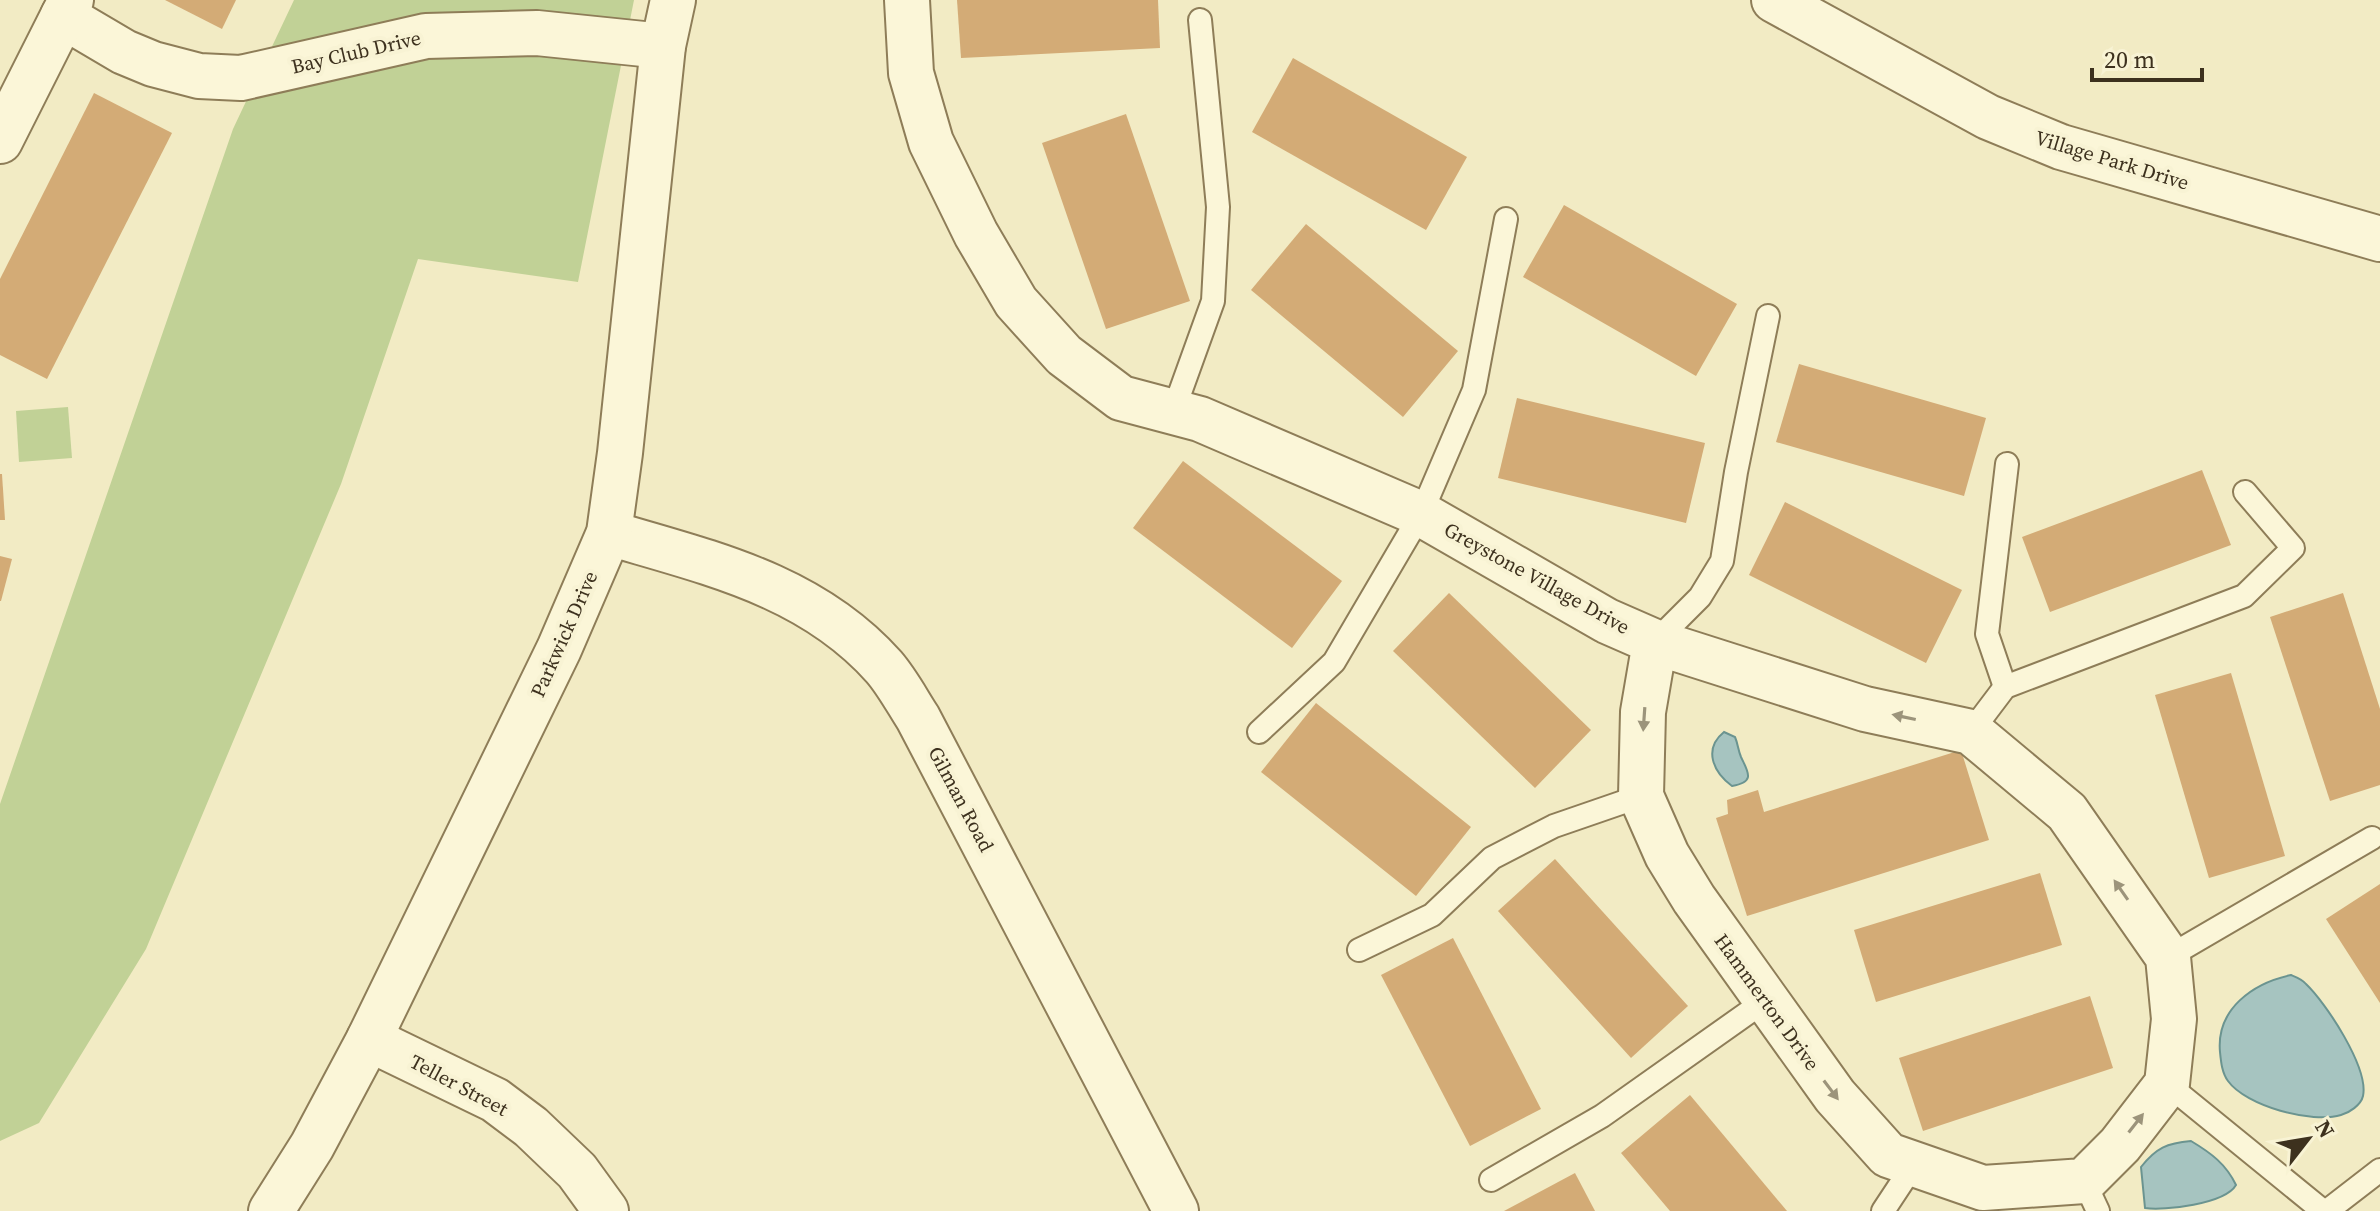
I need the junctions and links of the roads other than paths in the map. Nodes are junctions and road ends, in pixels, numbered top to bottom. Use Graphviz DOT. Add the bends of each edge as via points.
graph roads {
  1 [pos="673,0"];
  2 [pos="907,0"];
  3 [pos="1774,0"];
  4 [pos="67,8"];
  5 [pos="1200,20"];
  6 [pos="663,46"];
  7 [pos="0,141"];
  8 [pos="1506,219"];
  9 [pos="2380,239"];
  10 [pos="1768,316"];
  11 [pos="1173,412"];
  12 [pos="2007,464"];
  13 [pos="2245,492"];
  14 [pos="1421,514"];
  15 [pos="609,533"];
  16 [pos="1655,642"];
  17 [pos="2005,687"];
  18 [pos="1259,732"];
  19 [pos="1971,732"];
  20 [pos="1641,796"];
  21 [pos="2372,838"];
  22 [pos="1359,950"];
  23 [pos="2168,957"];
  24 [pos="1766,1000"];
  25 [pos="369,1039"];
  26 [pos="2167,1084"];
  27 [pos="1914,1164"];
  28 [pos="2380,1170"];
  29 [pos="1491,1180"];
  30 [pos="2091,1196"];
  31 [pos="271,1211"];
  32 [pos="606,1211"];
  33 [pos="1176,1211"];
  34 [pos="1883,1211"];
  35 [pos="2325,1211"];
  1 -- 6 [label="street, Parkwick Drive"];
  2 -- 11 [label="street, Greystone Village Drive" via="911,73 931,142 1016,302 1064,355 1121,398"];
  3 -- 9 [label="street, Village Park Drive" via="1988,117 2061,147"];
  4 -- 6 [label="street, Bay Club Drive" via="124,52 199,76 241,78 426,36 537,33"];
  4 -- 7 [label="street"];
  5 -- 11 [label="lane" via="1218,207 1213,301"];
  6 -- 15 [label="street, Parkwick Drive"];
  8 -- 14 [label="lane" via="1474,390"];
  10 -- 16 [label="lane" via="1722,561 1700,597"];
  11 -- 14 [label="street, Greystone Village Drive"];
  12 -- 17 [label="lane" via="1987,634"];
  13 -- 17 [label="lane" via="2293,548 2244,596"];
  14 -- 16 [label="street, Greystone Village Drive" via="1607,621"];
  14 -- 18 [label="lane" via="1334,662"];
  15 -- 25 [label="street, Parkwick Drive" via="559,649"];
  15 -- 33 [label="street, Gilman Road" via="790,593 844,628 885,668 918,718"];
  19 -- 16 [label="street, Greystone Village Drive, one-way" via="1865,709"];
  16 -- 20 [label="street, Hammerton Drive, one-way" via="1643,712"];
  17 -- 19 [label="lane"];
  23 -- 19 [label="street, Greystone Village Drive, one-way" via="2067,812"];
  20 -- 22 [label="lane" via="1554,826 1492,858 1432,915"];
  20 -- 24 [label="street, Hammerton Drive" via="1687,888"];
  21 -- 23 [label="lane"];
  23 -- 26 [label="street, Greystone Village Drive" via="2174,1019"];
  24 -- 27 [label="street, Hammerton Drive, one-way" via="1835,1096 1888,1155"];
  24 -- 29 [label="lane" via="1602,1116"];
  25 -- 31 [label="street, Parkwick Drive"];
  25 -- 32 [label="street, Teller Street" via="495,1100 577,1171"];
  30 -- 26 [label="street, one-way" via="2120,1145"];
  26 -- 35 [label="lane"];
  27 -- 30 [label="street, Hammerton Drive" via="1983,1188"];
  27 -- 34 [label="lane"];
  28 -- 35 [label="lane"];
}
